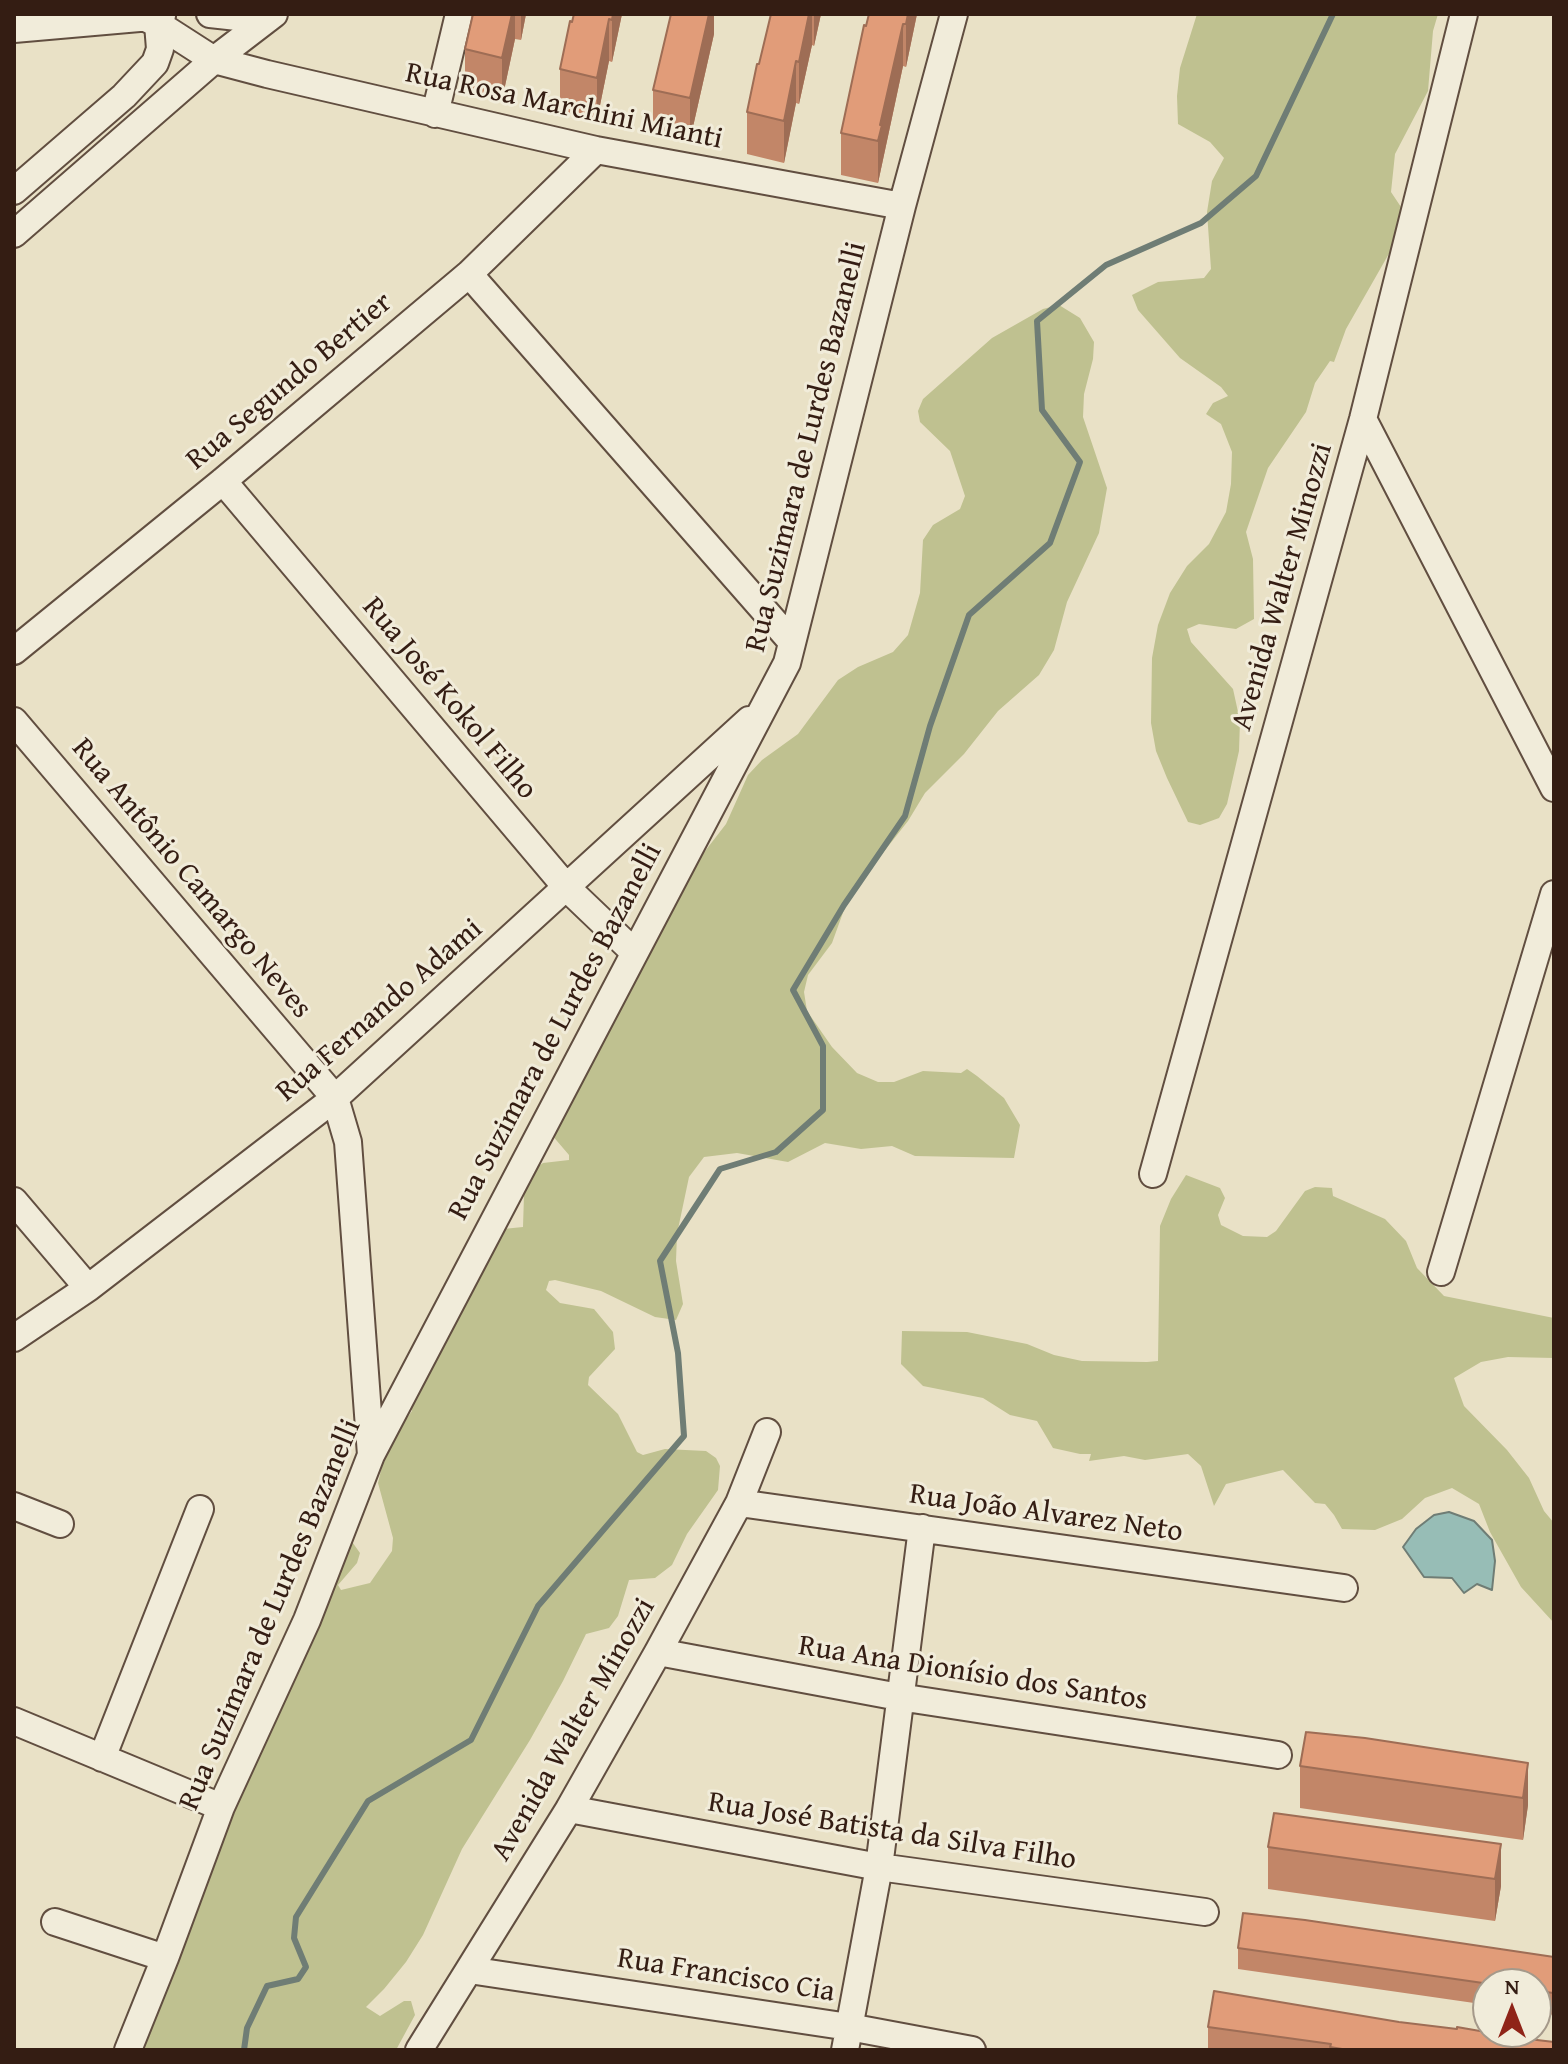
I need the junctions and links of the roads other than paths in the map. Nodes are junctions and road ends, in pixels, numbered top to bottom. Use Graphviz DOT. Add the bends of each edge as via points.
graph roads {
  1 [pos="210,14"];
  2 [pos="459,14"];
  3 [pos="954,14"];
  4 [pos="1464,14"];
  5 [pos="269,17"];
  6 [pos="159,19"];
  7 [pos="14,29"];
  8 [pos="214,60"];
  9 [pos="435,114"];
  10 [pos="596,150"];
  11 [pos="14,191"];
  12 [pos="902,206"];
  13 [pos="14,234"];
  14 [pos="469,274"];
  15 [pos="1363,419"];
  16 [pos="223,481"];
  17 [pos="792,642"];
  18 [pos="14,651"];
  19 [pos="763,707"];
  20 [pos="14,721"];
  21 [pos="1554,788"];
  22 [pos="567,888"];
  23 [pos="1554,894"];
  24 [pos="634,952"];
  25 [pos="335,1098"];
  26 [pos="1153,1174"];
  27 [pos="14,1201"];
  28 [pos="1441,1272"];
  29 [pos="88,1288"];
  30 [pos="15,1336"];
  31 [pos="767,1432"];
  32 [pos="371,1455"];
  33 [pos="739,1503"];
  34 [pos="14,1506"];
  35 [pos="200,1509"];
  36 [pos="60,1524"];
  37 [pos="922,1528"];
  38 [pos="1344,1588"];
  39 [pos="658,1652"];
  40 [pos="899,1697"];
  41 [pos="14,1721"];
  42 [pos="1278,1755"];
  43 [pos="102,1758"];
  44 [pos="221,1807"];
  45 [pos="569,1809"];
  46 [pos="879,1867"];
  47 [pos="1205,1912"];
  48 [pos="55,1922"];
  49 [pos="165,1958"];
  50 [pos="469,1970"];
  51 [pos="847,2039"];
  52 [pos="128,2050"];
  53 [pos="419,2050"];
  54 [pos="972,2050"];
  1 -- 5 [label="street"];
  2 -- 9 [label="street"];
  3 -- 12 [label="street, Rua Suzimara de Lurdes Bazanelli"];
  4 -- 15 [label="street, Avenida Walter Minozzi"];
  5 -- 8 [label="street"];
  6 -- 7 [label="street"];
  6 -- 8 [label="street, Rua Rosa Marchini Mianti"];
  6 -- 11 [label="street" via="155,63"];
  8 -- 9 [label="street, Rua Rosa Marchini Mianti"];
  8 -- 13 [label="street"];
  9 -- 10 [label="street, Rua Rosa Marchini Mianti"];
  10 -- 12 [label="street, Rua Rosa Marchini Mianti"];
  10 -- 14 [label="street, Rua Segundo Bertier"];
  12 -- 17 [label="street, Rua Suzimara de Lurdes Bazanelli"];
  14 -- 16 [label="street, Rua Segundo Bertier"];
  14 -- 17 [label="street"];
  15 -- 21 [label="street"];
  15 -- 26 [label="street, Avenida Walter Minozzi"];
  16 -- 18 [label="street, Rua Segundo Bertier"];
  16 -- 22 [label="street, Rua José Kokol Filho"];
  17 -- 19 [label="street, Rua Suzimara de Lurdes Bazanelli"];
  19 -- 22 [label="street, Rua Fernando Adami"];
  19 -- 24 [label="street, Rua Suzimara de Lurdes Bazanelli"];
  20 -- 25 [label="street, Rua Antônio Camargo Neves"];
  22 -- 24 [label="street, Rua José Kokol Filho"];
  22 -- 25 [label="street, Rua Fernando Adami"];
  23 -- 28 [label="street"];
  24 -- 32 [label="street, Rua Suzimara de Lurdes Bazanelli"];
  25 -- 29 [label="street, Rua Fernando Adami"];
  25 -- 32 [label="street, Rua Antônio Camargo Neves" via="348,1142"];
  27 -- 29 [label="street"];
  29 -- 30 [label="street, Rua Fernando Adami"];
  31 -- 33 [label="street, Avenida Walter Minozzi"];
  32 -- 44 [label="street, Rua Suzimara de Lurdes Bazanelli" via="307,1620"];
  33 -- 37 [label="street, Rua João Alvarez Neto"];
  33 -- 39 [label="street, Avenida Walter Minozzi"];
  34 -- 36 [label="street"];
  35 -- 43 [label="street"];
  37 -- 38 [label="street, Rua João Alvarez Neto"];
  37 -- 40 [label="street"];
  39 -- 40 [label="street, Rua Ana Dionísio dos Santos"];
  39 -- 45 [label="street, Avenida Walter Minozzi"];
  40 -- 42 [label="street, Rua Ana Dionísio dos Santos"];
  40 -- 46 [label="street"];
  41 -- 43 [label="street"];
  43 -- 44 [label="street"];
  44 -- 49 [label="street, Rua Suzimara de Lurdes Bazanelli"];
  45 -- 46 [label="street, Rua José Batista da Silva Filho"];
  45 -- 50 [label="street, Avenida Walter Minozzi"];
  46 -- 47 [label="street, Rua José Batista da Silva Filho"];
  46 -- 51 [label="street"];
  48 -- 49 [label="street"];
  49 -- 52 [label="street, Rua Suzimara de Lurdes Bazanelli"];
  50 -- 51 [label="street, Rua Francisco Cia"];
  50 -- 53 [label="street, Avenida Walter Minozzi"];
  51 -- 54 [label="street, Rua Francisco Cia"];
}
